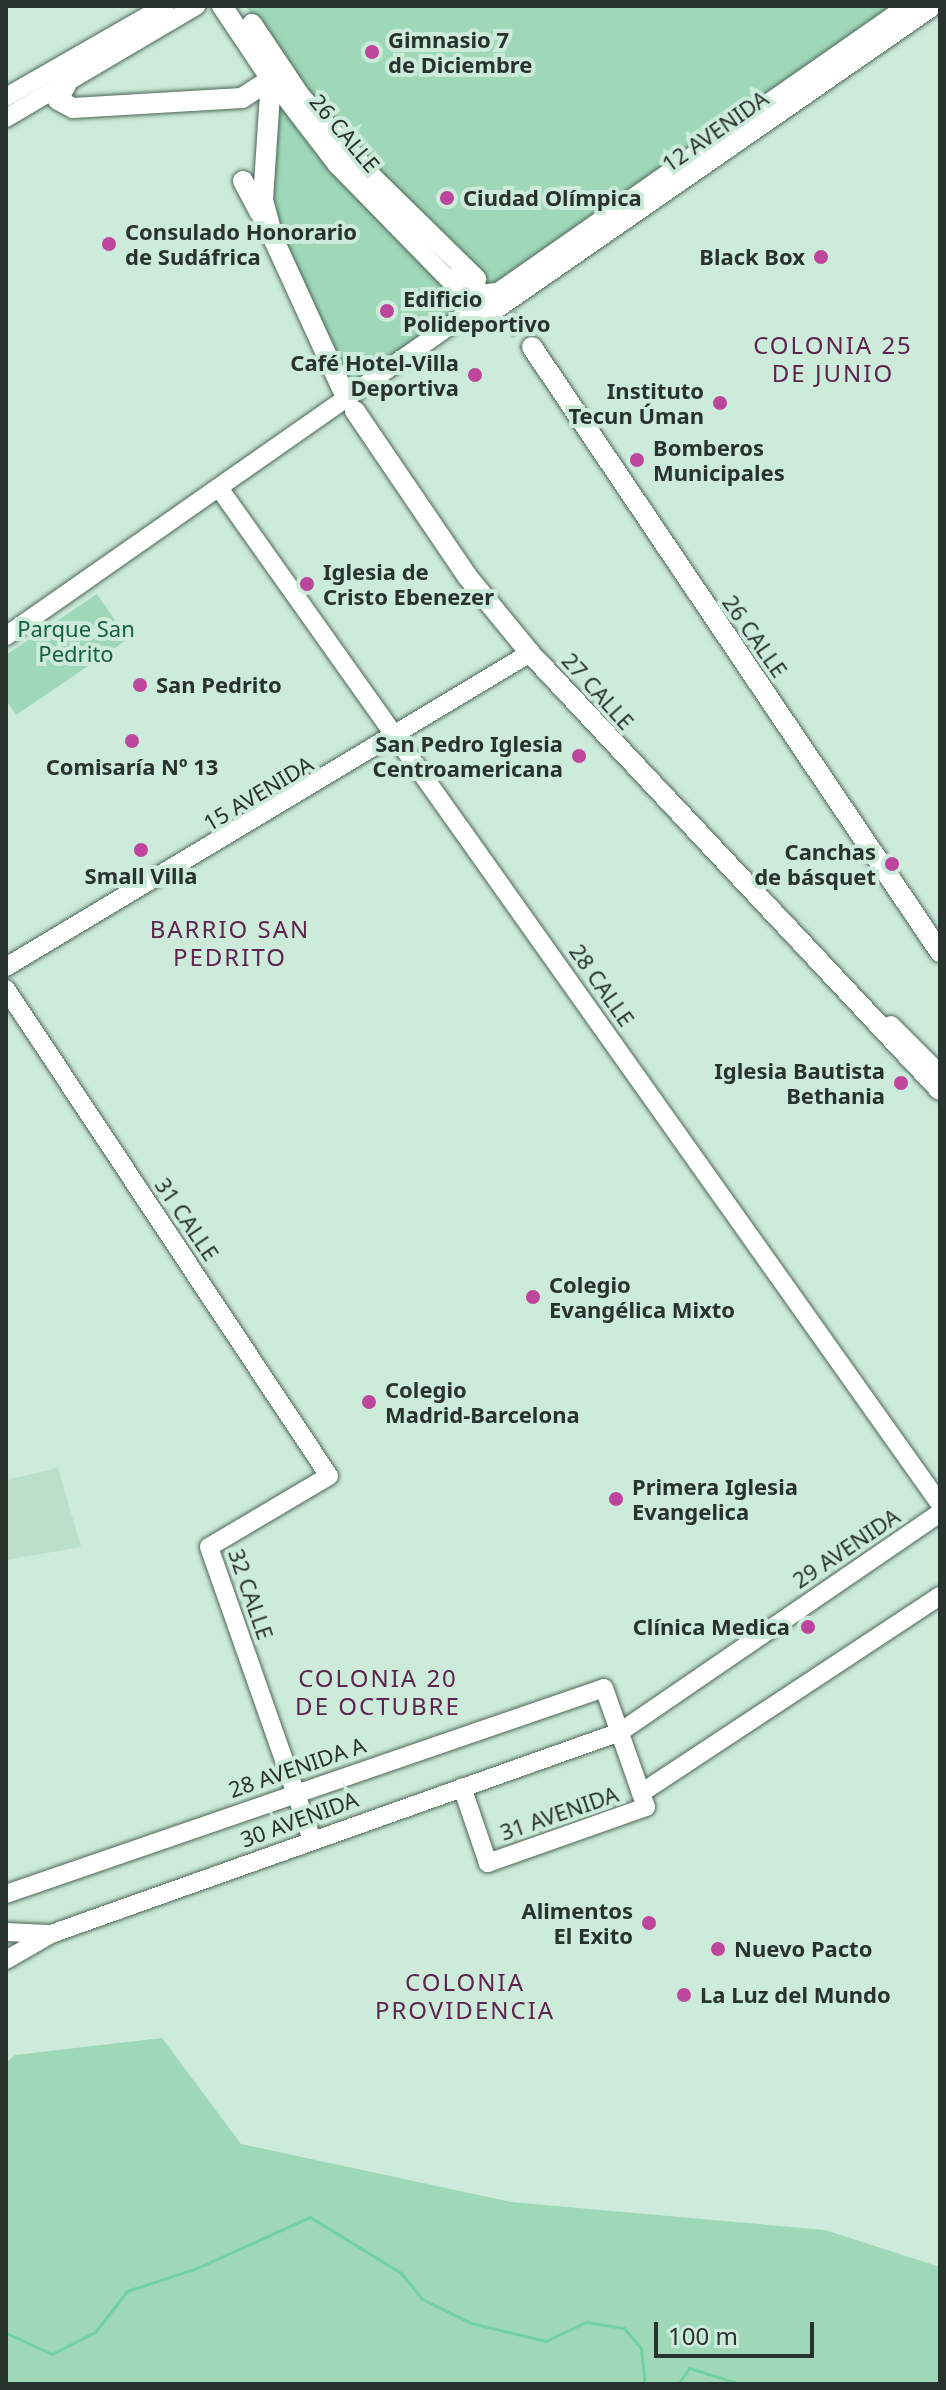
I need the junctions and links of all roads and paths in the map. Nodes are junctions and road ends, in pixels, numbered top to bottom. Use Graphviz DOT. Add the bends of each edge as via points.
graph roads {
  1 [pos="165,6"];
  2 [pos="196,6"];
  3 [pos="222,6"];
  4 [pos="239,6"];
  5 [pos="907,6"];
  6 [pos="934,6"];
  7 [pos="253,39"];
  8 [pos="271,79"];
  9 [pos="67,83"];
  10 [pos="300,96"];
  11 [pos="6,97"];
  12 [pos="6,118"];
  13 [pos="243,181"];
  14 [pos="273,238"];
  15 [pos="476,279"];
  16 [pos="503,292"];
  17 [pos="480,313"];
  18 [pos="532,347"];
  19 [pos="342,389"];
  20 [pos="355,411"];
  21 [pos="224,495"];
  22 [pos="161,530"];
  23 [pos="6,636"];
  24 [pos="530,653"];
  25 [pos="398,736"];
  26 [pos="940,952"];
  27 [pos="6,967"];
  28 [pos="835,978"];
  29 [pos="6,989"];
  30 [pos="940,1074"];
  31 [pos="940,1090"];
  32 [pos="940,1504"];
  33 [pos="940,1513"];
  34 [pos="209,1547"];
  35 [pos="940,1596"];
  36 [pos="617,1733"];
  37 [pos="462,1787"];
  38 [pos="296,1792"];
  39 [pos="644,1800"];
  40 [pos="312,1839"];
  41 [pos="6,1894"];
  42 [pos="6,1932"];
  43 [pos="51,1934"];
  44 [pos="6,1960"];
  1 -- 11 [label="street"];
  2 -- 9 [label="street"];
  3 -- 7 [label="main road"];
  4 -- 7 [label="main road"];
  5 -- 16 [label="street, 12 AVENIDA"];
  6 -- 17 [label="street, 12 AVENIDA"];
  7 -- 8 [label="main road"];
  7 -- 10 [label="main road"];
  8 -- 9 [label="main road" via="242,98 73,108 58,100"];
  8 -- 14 [label="main road" via="272,109 260,181"];
  8 -- 17 [label="street, 26 CALLE" via="337,165"];
  9 -- 12 [label="street"];
  10 -- 15 [label="main road, 26 CALLE" via="372,177"];
  10 -- 16 [label="main road" via="311,121 342,160 450,270 479,295"];
  13 -- 14 [label="main road"];
  14 -- 19 [label="main road"];
  16 -- 17 [label="street, 12 AVENIDA"];
  17 -- 21 [label="street, 12 AVENIDA"];
  17 -- 22 [label="street, 12 AVENIDA" via="183,510"];
  18 -- 26 [label="main road, 26 CALLE"];
  20 -- 24 [label="main road, 27 CALLE" via="467,576"];
  21 -- 22 [label="street, 12 AVENIDA"];
  21 -- 25 [label="street, 28 CALLE"];
  22 -- 23 [label="street, 12 AVENIDA"];
  24 -- 25 [label="street, 15 AVENIDA"];
  24 -- 28 [label="main road, 27 CALLE"];
  25 -- 27 [label="street, 15 AVENIDA"];
  25 -- 32 [label="street, 28 CALLE"];
  28 -- 30 [label="street, 27 CALLE" via="856,988"];
  28 -- 31 [label="main road, 27 CALLE"];
  29 -- 34 [label="street, 31 CALLE" via="329,1476"];
  33 -- 36 [label="street, 29 AVENIDA"];
  34 -- 38 [label="street, 32 CALLE"];
  35 -- 39 [label="street"];
  36 -- 37 [label="street, 30 AVENIDA"];
  36 -- 38 [label="street, 28 AVENIDA A" via="604,1688"];
  36 -- 39 [label="street"];
  37 -- 39 [label="street, 31 AVENIDA" via="488,1863"];
  37 -- 40 [label="street, 30 AVENIDA"];
  38 -- 40 [label="street, 32 CALLE"];
  38 -- 41 [label="street, 28 AVENIDA A"];
  40 -- 43 [label="street, 30 AVENIDA"];
  42 -- 43 [label="street"];
  43 -- 44 [label="street, 30 AVENIDA"];
}
